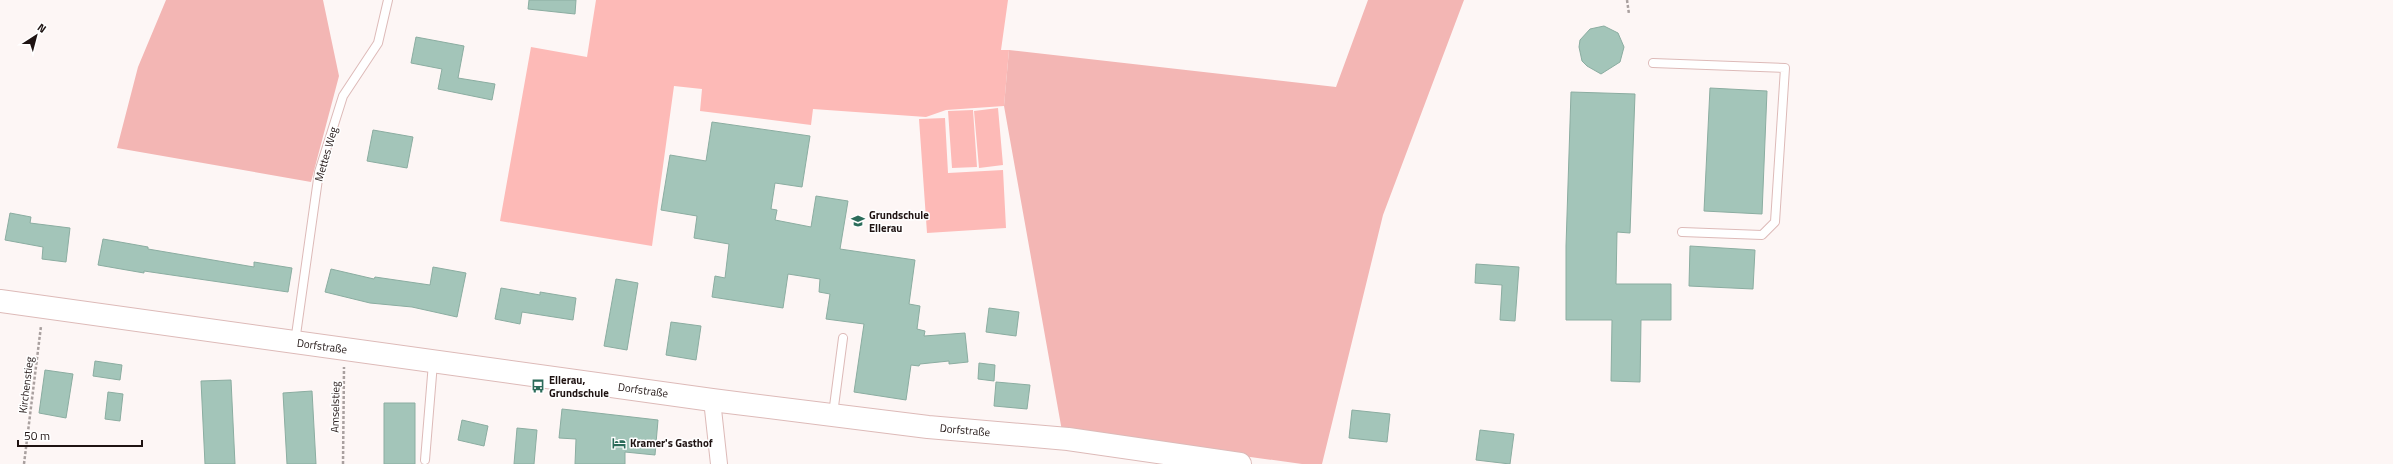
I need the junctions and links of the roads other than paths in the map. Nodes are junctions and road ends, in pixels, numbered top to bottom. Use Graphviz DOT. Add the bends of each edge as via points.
graph roads {
  1 [pos="388,0"];
  2 [pos="1653,63"];
  3 [pos="1682,232"];
  4 [pos="0,301"];
  5 [pos="843,338"];
  6 [pos="295,342"];
  7 [pos="433,362"];
  8 [pos="712,400"];
  9 [pos="833,415"];
  10 [pos="425,460"];
  11 [pos="719,464"];
  12 [pos="1240,464"];
  1 -- 6 [label="lane, Mettes Weg" via="378,43 343,96 319,172"];
  2 -- 3 [label="lane" via="1785,68 1775,222 1762,235"];
  4 -- 6 [label="street, Dorfstraße"];
  5 -- 9 [label="lane"];
  6 -- 7 [label="street, Dorfstraße"];
  7 -- 8 [label="street, Dorfstraße"];
  7 -- 10 [label="lane"];
  8 -- 9 [label="street, Dorfstraße"];
  8 -- 11 [label="street"];
  9 -- 12 [label="street, Dorfstraße" via="928,427 1068,439"];
}
